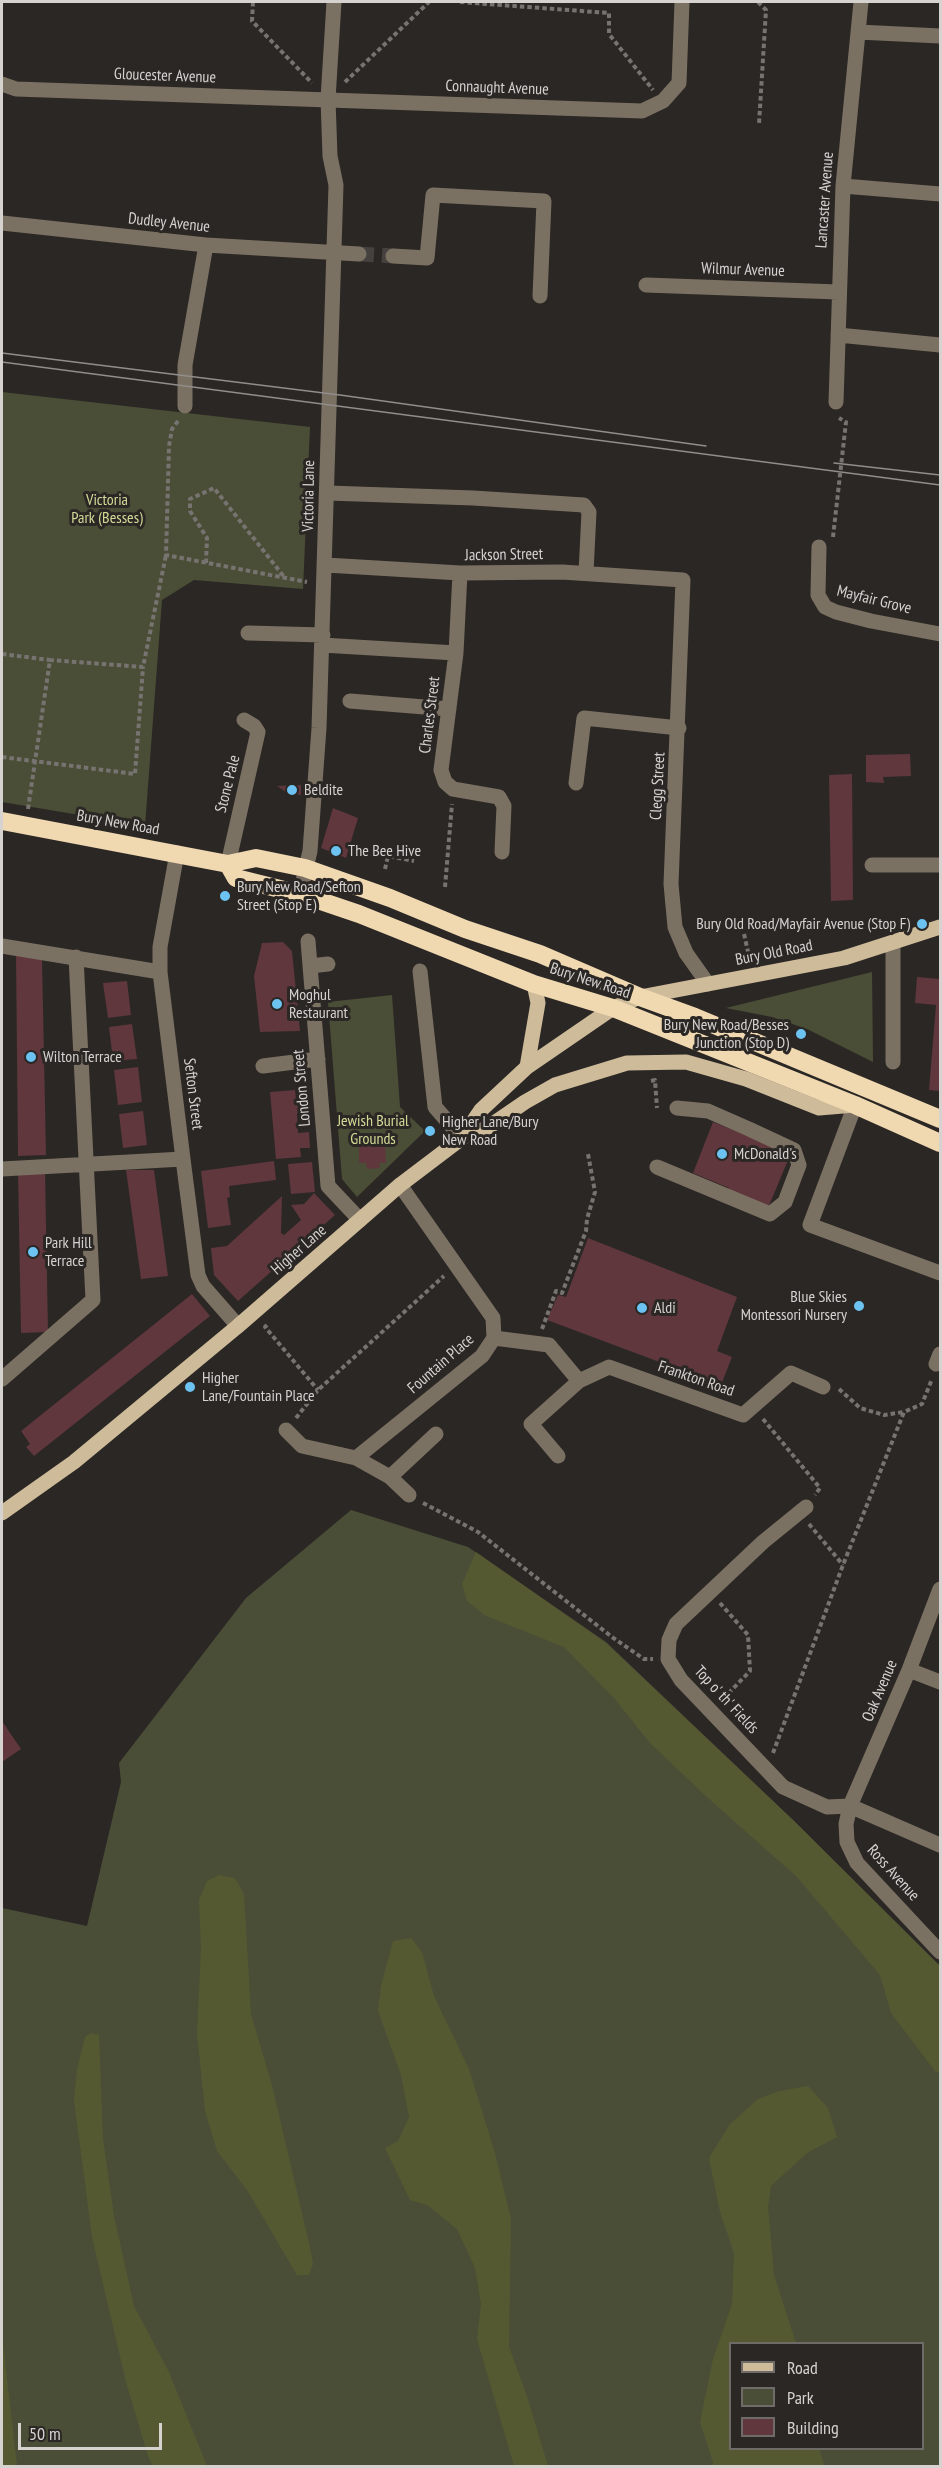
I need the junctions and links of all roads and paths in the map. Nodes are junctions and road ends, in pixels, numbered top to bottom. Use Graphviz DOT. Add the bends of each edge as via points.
graph roads {
  1 [pos="253,2"];
  2 [pos="334,2"];
  3 [pos="429,2"];
  4 [pos="460,2"];
  5 [pos="682,2"];
  6 [pos="758,2"];
  7 [pos="861,2"];
  8 [pos="858,32"];
  9 [pos="940,36"];
  10 [pos="2,84"];
  11 [pos="328,99"];
  12 [pos="663,101"];
  13 [pos="759,124"];
  14 [pos="843,186"];
  15 [pos="940,194"];
  16 [pos="2,223"];
  17 [pos="206,245"];
  18 [pos="334,252"];
  19 [pos="359,254"];
  20 [pos="393,256"];
  21 [pos="646,285"];
  22 [pos="838,292"];
  23 [pos="540,296"];
  24 [pos="838,335"];
  25 [pos="940,345"];
  26 [pos="836,402"];
  27 [pos="185,406"];
  28 [pos="328,494"];
  29 [pos="833,538"];
  30 [pos="819,548"];
  31 [pos="166,555"];
  32 [pos="206,563"];
  33 [pos="326,565"];
  34 [pos="460,573"];
  35 [pos="586,573"];
  36 [pos="285,579"];
  37 [pos="683,580"];
  38 [pos="324,585"];
  39 [pos="248,633"];
  40 [pos="940,634"];
  41 [pos="322,640"];
  42 [pos="456,653"];
  43 [pos="2,654"];
  44 [pos="50,660"];
  45 [pos="143,667"];
  46 [pos="350,701"];
  47 [pos="448,709"];
  48 [pos="244,720"];
  49 [pos="679,729"];
  50 [pos="2,758"];
  51 [pos="35,762"];
  52 [pos="576,783"];
  53 [pos="453,789"];
  54 [pos="29,805"];
  55 [pos="2,821"];
  56 [pos="502,852"];
  57 [pos="177,853"];
  58 [pos="414,861"];
  59 [pos="228,864"];
  60 [pos="872,865"];
  61 [pos="940,865"];
  62 [pos="305,868"];
  63 [pos="386,869"];
  64 [pos="445,887"];
  65 [pos="300,894"];
  66 [pos="940,927"];
  67 [pos="744,934"];
  68 [pos="308,941"];
  69 [pos="893,943"];
  70 [pos="2,946"];
  71 [pos="749,956"];
  72 [pos="76,957"];
  73 [pos="328,964"];
  74 [pos="310,966"];
  75 [pos="420,971"];
  76 [pos="160,972"];
  77 [pos="534,984"];
  78 [pos="708,984"];
  79 [pos="640,997"];
  80 [pos="613,1008"];
  81 [pos="318,1059"];
  82 [pos="893,1062"];
  83 [pos="263,1066"];
  84 [pos="527,1067"];
  85 [pos="646,1081"];
  86 [pos="855,1105"];
  87 [pos="657,1108"];
  88 [pos="677,1108"];
  89 [pos="940,1119"];
  90 [pos="462,1138"];
  91 [pos="940,1143"];
  92 [pos="588,1154"];
  93 [pos="183,1159"];
  94 [pos="88,1165"];
  95 [pos="657,1167"];
  96 [pos="2,1169"];
  97 [pos="400,1185"];
  98 [pos="360,1220"];
  99 [pos="456,1266"];
  100 [pos="940,1273"];
  101 [pos="273,1320"];
  102 [pos="238,1326"];
  103 [pos="494,1338"];
  104 [pos="537,1344"];
  105 [pos="938,1359"];
  106 [pos="2,1378"];
  107 [pos="579,1381"];
  108 [pos="823,1387"];
  109 [pos="318,1390"];
  110 [pos="753,1407"];
  111 [pos="904,1412"];
  112 [pos="286,1430"];
  113 [pos="436,1434"];
  114 [pos="558,1456"];
  115 [pos="356,1458"];
  116 [pos="390,1477"];
  117 [pos="409,1495"];
  118 [pos="802,1510"];
  119 [pos="2,1513"];
  120 [pos="843,1565"];
  121 [pos="940,1589"];
  122 [pos="710,1590"];
  123 [pos="668,1659"];
  124 [pos="909,1670"];
  125 [pos="940,1682"];
  126 [pos="711,1711"];
  127 [pos="767,1769"];
  128 [pos="850,1806"];
  129 [pos="940,1845"];
  130 [pos="940,1952"];
  1 -- 11 [label="path" via="252,21"];
  2 -- 11 [label="street, Victoria Lane"];
  3 -- 11 [label="path"];
  4 -- 12 [label="path" via="609,13 609,34"];
  5 -- 12 [label="street" via="679,83"];
  6 -- 13 [label="path" via="766,10"];
  7 -- 8 [label="street, Lancaster Avenue"];
  8 -- 9 [label="street"];
  8 -- 14 [label="street, Lancaster Avenue"];
  10 -- 11 [label="street, Gloucester Avenue" via="16,89"];
  11 -- 12 [label="street, Connaught Avenue" via="642,111"];
  11 -- 18 [label="street, Victoria Lane" via="330,156 336,185"];
  14 -- 15 [label="street"];
  14 -- 22 [label="street, Lancaster Avenue"];
  16 -- 17 [label="street, Dudley Avenue"];
  17 -- 18 [label="street, Dudley Avenue"];
  17 -- 27 [label="street" via="185,365"];
  18 -- 19 [label="street, Dudley Avenue"];
  18 -- 28 [label="street, Victoria Lane"];
  20 -- 23 [label="street" via="427,258 433,195 544,201"];
  21 -- 22 [label="street, Wilmur Avenue"];
  22 -- 24 [label="street, Lancaster Avenue"];
  24 -- 25 [label="street"];
  24 -- 26 [label="street, Lancaster Avenue"];
  26 -- 29 [label="path" via="838,418 846,423"];
  27 -- 31 [label="path" via="172,429 169,446"];
  28 -- 33 [label="street, Victoria Lane"];
  28 -- 35 [label="street" via="584,505 590,512"];
  30 -- 40 [label="street, Mayfair Grove" via="817,587 825,607 871,621"];
  31 -- 32 [label="path"];
  31 -- 45 [label="path"];
  32 -- 36 [label="path"];
  32 -- 36 [label="path" via="207,538 190,511 190,499 214,488"];
  33 -- 34 [label="street, Jackson Street"];
  33 -- 38 [label="street, Victoria Lane"];
  34 -- 35 [label="street, Jackson Street"];
  34 -- 42 [label="street, Charles Street"];
  35 -- 37 [label="street, Jackson Street"];
  36 -- 38 [label="path"];
  37 -- 49 [label="street, Clegg Street"];
  38 -- 41 [label="street, Victoria Lane"];
  39 -- 41 [label="street"];
  41 -- 42 [label="street"];
  41 -- 62 [label="street, Victoria Lane" via="318,750 310,851"];
  42 -- 47 [label="street, Charles Street"];
  43 -- 44 [label="path"];
  44 -- 45 [label="path"];
  44 -- 51 [label="path"];
  45 -- 51 [label="path" via="135,774"];
  46 -- 47 [label="street"];
  47 -- 53 [label="street, Charles Street" via="441,770 445,782"];
  48 -- 59 [label="street, Stone Pale" via="258,732 257,744"];
  49 -- 52 [label="street" via="584,718"];
  49 -- 78 [label="street, Clegg Street" via="671,884 675,927 686,953"];
  50 -- 51 [label="path"];
  51 -- 54 [label="path"];
  53 -- 56 [label="street" via="499,797 504,806"];
  53 -- 64 [label="path"];
  55 -- 57 [label="highway, Bury New Road"];
  57 -- 59 [label="highway, Bury New Road"];
  57 -- 76 [label="street, Sefton Street" via="160,947"];
  58 -- 63 [label="path" via="388,856"];
  59 -- 62 [label="highway, Bury New Road" via="256,858"];
  59 -- 65 [label="highway, Bury New Road" via="236,878"];
  60 -- 61 [label="street"];
  62 -- 65 [label="street, Victoria Lane"];
  62 -- 79 [label="highway, Bury New Road" via="540,954"];
  65 -- 77 [label="highway, Bury New Road"];
  66 -- 69 [label="main road, Bury Old Road"];
  67 -- 71 [label="path"];
  68 -- 74 [label="street, London Street"];
  69 -- 78 [label="main road, Bury Old Road" via="844,958"];
  69 -- 82 [label="street"];
  70 -- 72 [label="street"];
  72 -- 76 [label="street"];
  72 -- 94 [label="street"];
  73 -- 74 [label="street"];
  74 -- 81 [label="street, London Street"];
  75 -- 90 [label="street" via="435,1107"];
  76 -- 93 [label="street, Sefton Street"];
  77 -- 80 [label="highway, Bury New Road"];
  77 -- 84 [label="main road" via="538,1003"];
  78 -- 79 [label="main road, Bury Old Road"];
  79 -- 80 [label="main road, Bury Old Road"];
  79 -- 89 [label="highway, Bury New Road"];
  80 -- 84 [label="main road, Higher Lane"];
  80 -- 86 [label="highway, Bury New Road"];
  81 -- 83 [label="street"];
  81 -- 98 [label="street, London Street" via="328,1186"];
  84 -- 90 [label="main road, Higher Lane" via="481,1110"];
  85 -- 87 [label="path" via="655,1080"];
  86 -- 90 [label="main road" via="819,1108 746,1079 686,1062 627,1063 555,1085 490,1126"];
  86 -- 91 [label="highway, Bury New Road"];
  86 -- 100 [label="street" via="810,1225"];
  88 -- 95 [label="street" via="708,1111 794,1150 799,1165 785,1202 770,1214"];
  90 -- 97 [label="main road, Higher Lane"];
  92 -- 104 [label="path" via="595,1192 586,1231 562,1293 556,1291"];
  93 -- 94 [label="street"];
  93 -- 102 [label="street, Sefton Street" via="198,1275"];
  94 -- 96 [label="street"];
  94 -- 106 [label="street" via="93,1300"];
  97 -- 98 [label="main road, Higher Lane"];
  97 -- 99 [label="street, Fountain Place"];
  98 -- 102 [label="main road, Higher Lane"];
  99 -- 103 [label="street, Fountain Place" via="492,1318"];
  99 -- 109 [label="path"];
  101 -- 109 [label="path" via="265,1327"];
  102 -- 119 [label="main road, Higher Lane" via="74,1462"];
  103 -- 104 [label="street"];
  103 -- 115 [label="street, Fountain Place" via="482,1356"];
  104 -- 107 [label="street" via="549,1346"];
  105 -- 111 [label="path" via="922,1404"];
  107 -- 110 [label="street, Frankton Road" via="609,1367 743,1415"];
  107 -- 114 [label="street, Frankton Road" via="531,1424"];
  108 -- 110 [label="street, Frankton Road" via="791,1373"];
  108 -- 111 [label="path" via="831,1382 860,1408 884,1415"];
  109 -- 112 [label="path"];
  110 -- 118 [label="path" via="820,1488"];
  111 -- 120 [label="path"];
  112 -- 115 [label="street" via="302,1446"];
  113 -- 116 [label="street"];
  115 -- 116 [label="street"];
  116 -- 117 [label="street"];
  117 -- 123 [label="path" via="478,1532 644,1659"];
  118 -- 120 [label="path"];
  118 -- 122 [label="street"];
  120 -- 127 [label="path"];
  121 -- 124 [label="street, Oak Avenue"];
  122 -- 123 [label="street" via="676,1624 669,1640"];
  122 -- 126 [label="path" via="748,1635 750,1671"];
  123 -- 126 [label="street, Top o' th' Fields" via="681,1680"];
  124 -- 125 [label="street"];
  124 -- 128 [label="street, Oak Avenue"];
  126 -- 127 [label="street, Top o' th' Fields"];
  127 -- 128 [label="street, Top o' th' Fields" via="783,1786 827,1807"];
  128 -- 129 [label="street, Top o' th' Fields"];
  128 -- 130 [label="street, Ross Avenue" via="847,1842 857,1863"];
}
